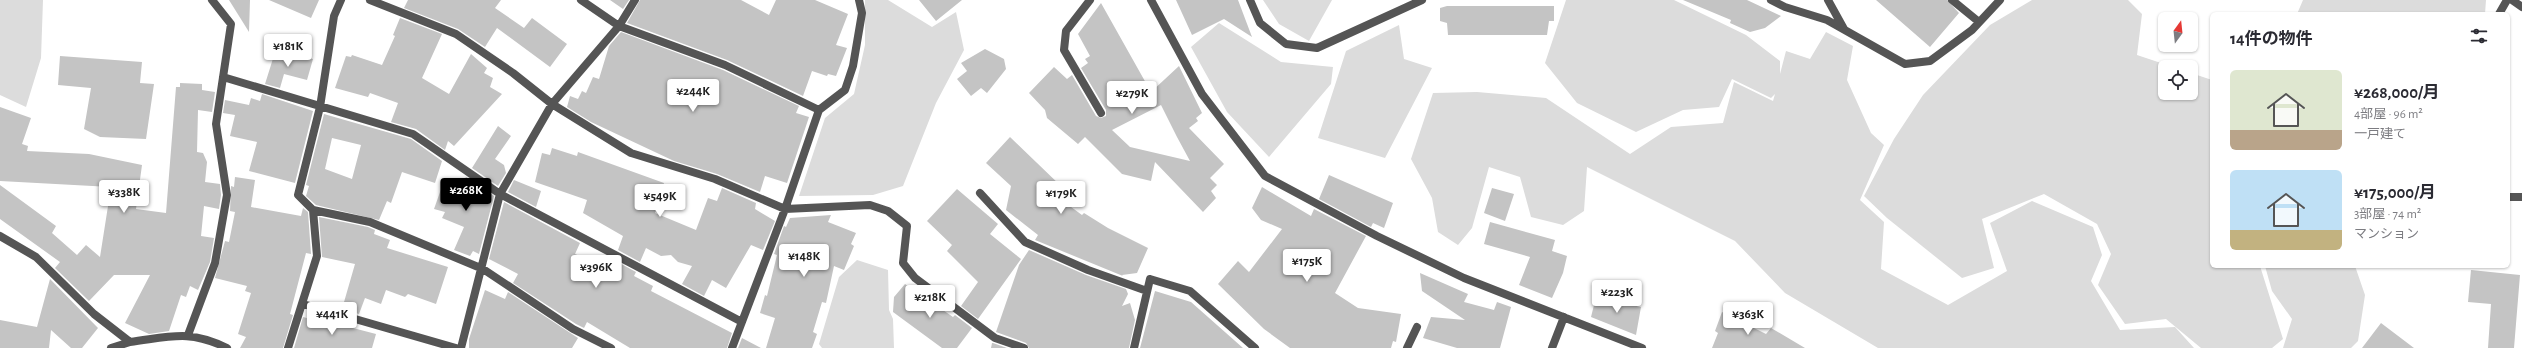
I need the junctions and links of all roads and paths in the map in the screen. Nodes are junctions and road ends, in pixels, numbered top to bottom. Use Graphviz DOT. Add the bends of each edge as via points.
graph roads {
  1 [pos="212,0"];
  2 [pos="341,0"];
  3 [pos="370,0"];
  4 [pos="581,0"];
  5 [pos="635,0"];
  6 [pos="859,0"];
  7 [pos="1090,0"];
  8 [pos="1152,0"];
  9 [pos="1250,0"];
  10 [pos="1422,0"];
  11 [pos="1771,0"];
  12 [pos="1828,0"];
  13 [pos="1952,0"];
  14 [pos="2000,0"];
  15 [pos="2507,0"];
  16 [pos="2512,0"];
  17 [pos="2522,7"];
  18 [pos="2500,12"];
  19 [pos="1979,22"];
  20 [pos="619,26"];
  21 [pos="1844,29"];
  22 [pos="223,77"];
  23 [pos="552,104"];
  24 [pos="320,108"];
  25 [pos="819,110"];
  26 [pos="1101,113"];
  27 [pos="980,193"];
  28 [pos="500,194"];
  29 [pos="2510,197"];
  30 [pos="2522,197"];
  31 [pos="785,209"];
  32 [pos="313,210"];
  33 [pos="0,236"];
  34 [pos="483,269"];
  35 [pos="1147,291"];
  36 [pos="303,304"];
  37 [pos="1564,316"];
  38 [pos="742,322"];
  39 [pos="1417,327"];
  40 [pos="188,335"];
  41 [pos="130,342"];
  42 [pos="111,348"];
  43 [pos="227,348"];
  44 [pos="288,348"];
  45 [pos="456,348"];
  46 [pos="461,348"];
  47 [pos="611,348"];
  48 [pos="732,348"];
  49 [pos="1024,348"];
  50 [pos="1134,348"];
  51 [pos="1255,348"];
  52 [pos="1407,348"];
  53 [pos="1552,348"];
  54 [pos="1642,348"];
  1 -- 22 [label="street" via="231,24"];
  2 -- 24 [label="street" via="334,16"];
  3 -- 23 [label="street" via="456,34 513,73"];
  4 -- 20 [label="street"];
  5 -- 20 [label="street"];
  6 -- 25 [label="street" via="862,13 853,66 845,90"];
  7 -- 26 [label="street" via="1066,31 1064,50"];
  8 -- 37 [label="street" via="1202,94 1265,176 1377,236 1464,278"];
  9 -- 10 [label="street" via="1260,23 1286,44 1317,48"];
  11 -- 21 [label="street" via="1827,20"];
  12 -- 21 [label="street"];
  13 -- 19 [label="street"];
  14 -- 19 [label="street"];
  15 -- 18 [label="street"];
  16 -- 17 [label="street"];
  19 -- 21 [label="street" via="1930,61 1905,64"];
  20 -- 23 [label="street"];
  20 -- 25 [label="street" via="725,65"];
  22 -- 24 [label="street"];
  22 -- 40 [label="street" via="216,124 226,195 215,263"];
  23 -- 28 [label="street"];
  23 -- 31 [label="street" via="631,153 715,179"];
  24 -- 28 [label="street" via="414,134"];
  24 -- 32 [label="street" via="298,194"];
  25 -- 31 [label="street"];
  27 -- 35 [label="street" via="1025,242 1088,270"];
  28 -- 34 [label="street"];
  28 -- 38 [label="street"];
  29 -- 30 [label="street"];
  31 -- 38 [label="street"];
  31 -- 49 [label="street" via="870,205 888,211 907,226 903,263 915,278 995,338"];
  32 -- 34 [label="street" via="370,222"];
  32 -- 36 [label="street" via="317,256"];
  33 -- 41 [label="street" via="36,257 94,314"];
  34 -- 46 [label="street"];
  34 -- 47 [label="street" via="573,329"];
  35 -- 50 [label="street"];
  35 -- 51 [label="street" via="1150,279 1190,291"];
  36 -- 44 [label="street"];
  36 -- 45 [label="street"];
  37 -- 53 [label="street"];
  37 -- 54 [label="street"];
  38 -- 48 [label="street"];
  39 -- 52 [label="street"];
  40 -- 41 [label="street"];
  40 -- 43 [label="street" via="210,339"];
  41 -- 42 [label="street"];
}
